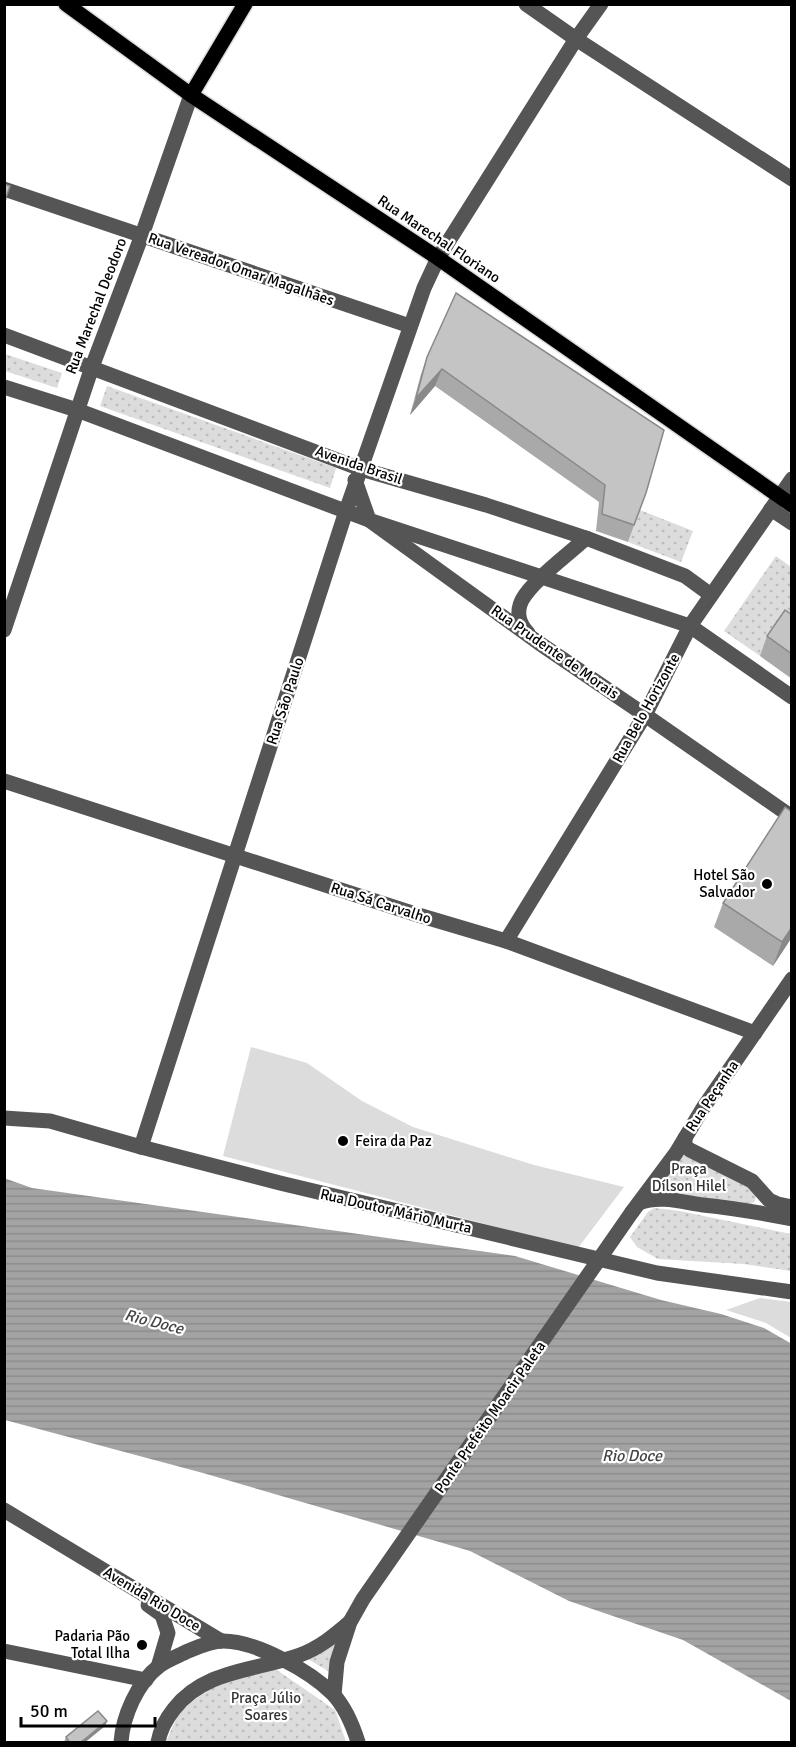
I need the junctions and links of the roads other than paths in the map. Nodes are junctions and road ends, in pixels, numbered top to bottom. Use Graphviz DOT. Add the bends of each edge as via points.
graph roads {
  1 [pos="66,4"];
  2 [pos="245,4"];
  3 [pos="526,4"];
  4 [pos="601,4"];
  5 [pos="576,39"];
  6 [pos="191,95"];
  7 [pos="792,179"];
  8 [pos="4,189"];
  9 [pos="142,235"];
  10 [pos="438,258"];
  11 [pos="410,326"];
  12 [pos="4,335"];
  13 [pos="92,367"];
  14 [pos="4,387"];
  15 [pos="77,410"];
  16 [pos="355,471"];
  17 [pos="792,479"];
  18 [pos="781,504"];
  19 [pos="346,511"];
  20 [pos="369,520"];
  21 [pos="792,523"];
  22 [pos="586,538"];
  23 [pos="543,576"];
  24 [pos="711,595"];
  25 [pos="690,626"];
  26 [pos="4,630"];
  27 [pos="539,643"];
  28 [pos="792,697"];
  29 [pos="645,715"];
  30 [pos="4,781"];
  31 [pos="792,817"];
  32 [pos="235,855"];
  33 [pos="506,940"];
  34 [pos="792,979"];
  35 [pos="755,1033"];
  36 [pos="4,1118"];
  37 [pos="141,1147"];
  38 [pos="683,1147"];
  39 [pos="749,1179"];
  40 [pos="652,1184"];
  41 [pos="663,1199"];
  42 [pos="792,1207"];
  43 [pos="635,1208"];
  44 [pos="744,1210"];
  45 [pos="792,1219"];
  46 [pos="792,1292"];
  47 [pos="4,1510"];
  48 [pos="82,1557"];
  49 [pos="350,1622"];
  50 [pos="221,1641"];
  51 [pos="4,1651"];
  52 [pos="283,1660"];
  53 [pos="158,1667"];
  54 [pos="146,1680"];
  55 [pos="334,1695"];
  56 [pos="354,1727"];
  57 [pos="118,1739"];
  58 [pos="158,1743"];
  59 [pos="358,1743"];
  60 [pos="371,1743"];
  1 -- 6 [label="main road, Rua Marechal Floriano"];
  2 -- 6 [label="main road, Rua Marechal Deodoro"];
  3 -- 5 [label="street"];
  4 -- 5 [label="street, Rua São Paulo"];
  5 -- 7 [label="street"];
  5 -- 10 [label="street, Rua São Paulo"];
  6 -- 9 [label="street, Rua Marechal Deodoro"];
  6 -- 10 [label="main road, Rua Marechal Floriano"];
  8 -- 9 [label="street, Rua Vereador Omar Magalhães"];
  9 -- 11 [label="street, Rua Vereador Omar Magalhães"];
  9 -- 13 [label="street, Rua Marechal Deodoro"];
  10 -- 11 [label="street, Rua São Paulo"];
  10 -- 18 [label="main road, Rua Marechal Floriano"];
  11 -- 16 [label="street, Rua São Paulo"];
  12 -- 13 [label="street, Avenida Brasil"];
  13 -- 15 [label="street, Rua Marechal Deodoro"];
  13 -- 16 [label="street, Avenida Brasil"];
  14 -- 15 [label="street"];
  15 -- 19 [label="street"];
  15 -- 26 [label="street, Rua Marechal Deodoro"];
  16 -- 19 [label="street, Rua São Paulo"];
  16 -- 20 [label="street"];
  16 -- 22 [label="street, Avenida Brasil" via="486,505"];
  17 -- 18 [label="street, Rua Belo Horizonte"];
  18 -- 21 [label="street, Rua Marechal Floriano"];
  18 -- 24 [label="street, Rua Belo Horizonte"];
  19 -- 20 [label="street"];
  19 -- 32 [label="street, Rua São Paulo"];
  20 -- 23 [label="street"];
  20 -- 27 [label="street, Rua Prudente de Morais"];
  22 -- 23 [label="street"];
  22 -- 24 [label="street, Avenida Brasil" via="685,576"];
  23 -- 25 [label="street"];
  23 -- 27 [label="street" via="522,600 518,615 522,627"];
  24 -- 25 [label="street, Rua Belo Horizonte"];
  25 -- 28 [label="street"];
  25 -- 29 [label="street, Rua Belo Horizonte"];
  27 -- 29 [label="street, Rua Prudente de Morais"];
  29 -- 31 [label="street, Rua Prudente de Morais"];
  29 -- 33 [label="street, Rua Belo Horizonte"];
  30 -- 32 [label="street, Rua Sá Carvalho"];
  32 -- 33 [label="street, Rua Sá Carvalho" via="415,915"];
  32 -- 37 [label="street, Rua São Paulo"];
  33 -- 35 [label="street, Rua Sá Carvalho"];
  34 -- 35 [label="street, Rua Peçanha"];
  35 -- 38 [label="street, Rua Peçanha"];
  36 -- 37 [label="street, Rua Doutor Mário Murta" via="50,1121"];
  37 -- 46 [label="street, Rua Doutor Mário Murta" via="657,1273"];
  38 -- 39 [label="street"];
  38 -- 40 [label="street, Rua Peçanha"];
  39 -- 42 [label="street" via="769,1200"];
  39 -- 44 [label="street" via="757,1198"];
  40 -- 41 [label="street" via="654,1193"];
  40 -- 43 [label="street, Rua Peçanha"];
  41 -- 43 [label="street" via="649,1199"];
  41 -- 44 [label="street"];
  43 -- 49 [label="street, Ponte Prefeito Moacir Paleta, bridge"];
  44 -- 45 [label="street"];
  47 -- 48 [label="street, Avenida Rio Doce"];
  48 -- 50 [label="street, Avenida Rio Doce"];
  48 -- 53 [label="street, Avenida Rio Doce" via="162,1615 168,1633"];
  49 -- 52 [label="street, Ponte Prefeito Moacir Paleta" via="323,1644"];
  49 -- 55 [label="street, Ponte Prefeito Moacir Paleta" via="337,1662"];
  50 -- 52 [label="street" via="245,1644"];
  50 -- 53 [label="street" via="198,1647"];
  51 -- 54 [label="street"];
  52 -- 55 [label="street"];
  52 -- 58 [label="street" via="236,1671 201,1686 170,1715"];
  53 -- 54 [label="street"];
  54 -- 57 [label="street" via="132,1700"];
  55 -- 56 [label="street"];
  56 -- 59 [label="street"];
  56 -- 60 [label="street"];
}
